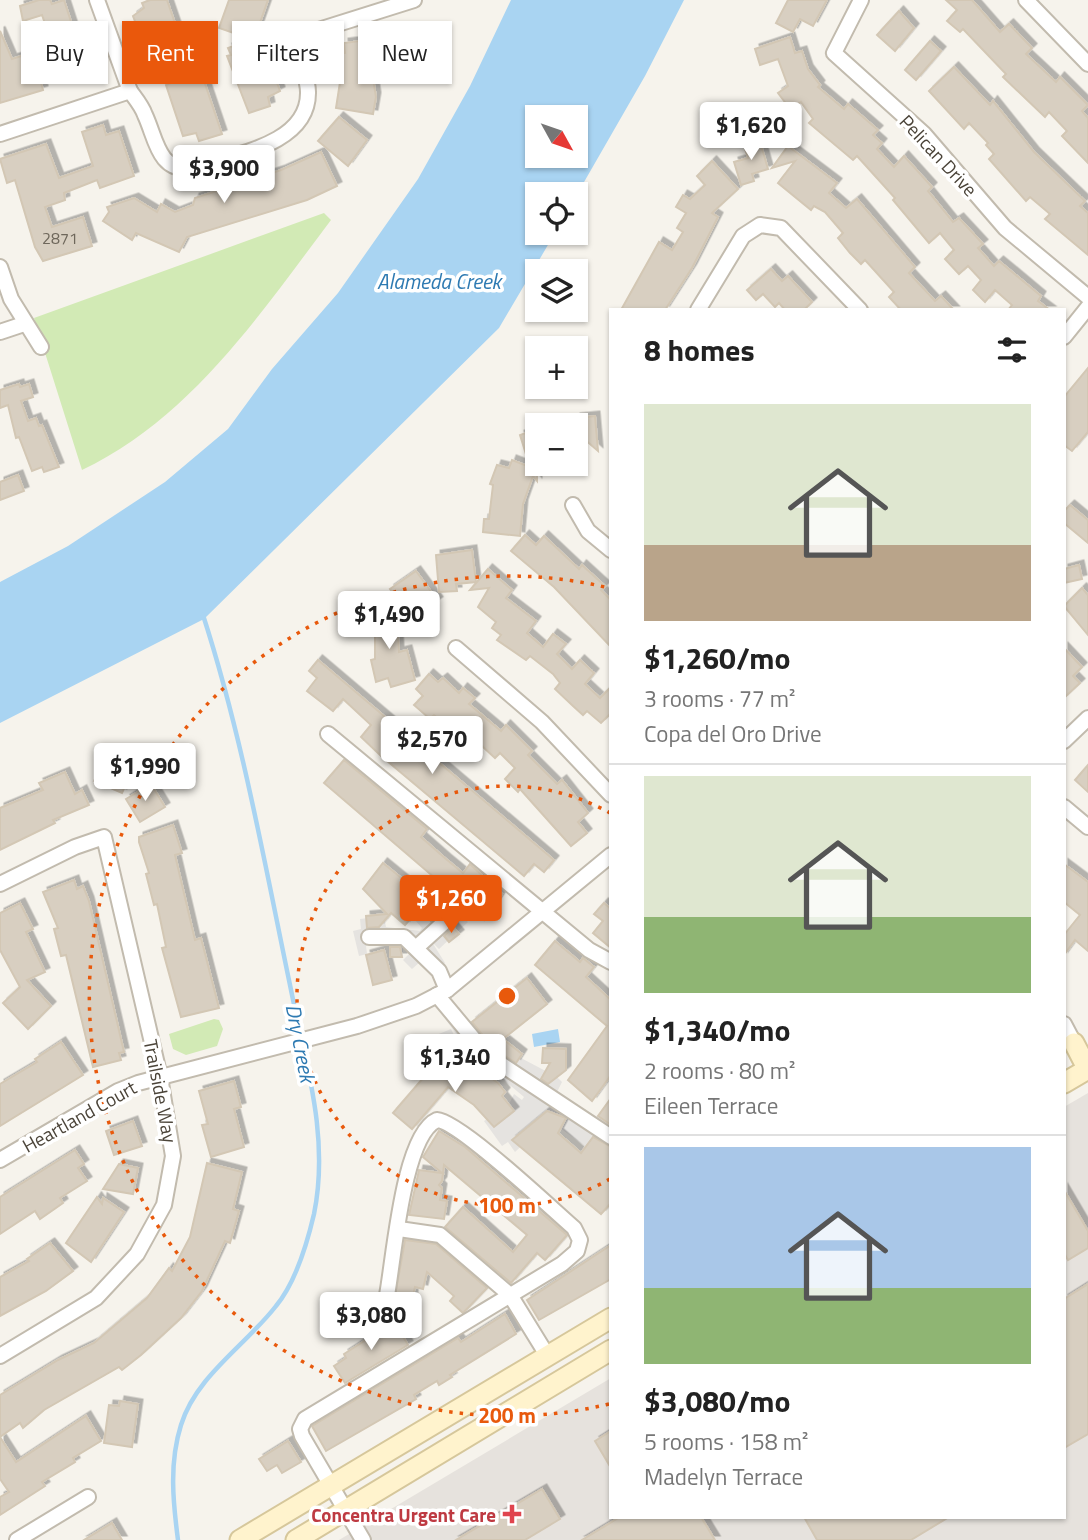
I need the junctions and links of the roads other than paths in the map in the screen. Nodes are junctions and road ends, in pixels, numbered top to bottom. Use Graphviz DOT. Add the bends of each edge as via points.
graph roads {
  1 [pos="97,0"];
  2 [pos="414,0"];
  3 [pos="861,0"];
  4 [pos="1026,0"];
  5 [pos="1088,64"];
  6 [pos="130,91"];
  7 [pos="0,134"];
  8 [pos="0,267"];
  9 [pos="1088,297"];
  10 [pos="6,302"];
  11 [pos="1088,307"];
  12 [pos="699,308"];
  13 [pos="858,308"];
  14 [pos="24,324"];
  15 [pos="0,332"];
  16 [pos="1066,334"];
  17 [pos="41,347"];
  18 [pos="573,505"];
  19 [pos="609,548"];
  20 [pos="456,648"];
  21 [pos="1088,718"];
  22 [pos="328,734"];
  23 [pos="1066,739"];
  24 [pos="609,793"];
  25 [pos="1066,809"];
  26 [pos="1088,827"];
  27 [pos="609,857"];
  28 [pos="0,884"];
  29 [pos="543,911"];
  30 [pos="449,918"];
  31 [pos="369,937"];
  32 [pos="417,947"];
  33 [pos="597,956"];
  34 [pos="609,961"];
  35 [pos="609,973"];
  36 [pos="442,993"];
  37 [pos="1075,1041"];
  38 [pos="1088,1070"];
  39 [pos="160,1077"];
  40 [pos="1066,1082"];
  41 [pos="609,1136"];
  42 [pos="0,1160"];
  43 [pos="399,1229"];
  44 [pos="387,1295"];
  45 [pos="510,1295"];
  46 [pos="609,1319"];
  47 [pos="609,1351"];
  48 [pos="547,1355"];
  49 [pos="0,1356"];
  50 [pos="330,1488"];
  51 [pos="88,1497"];
  52 [pos="346,1511"];
  53 [pos="17,1540"];
  54 [pos="240,1540"];
  55 [pos="296,1540"];
  56 [pos="363,1540"];
  1 -- 6 [label="street"];
  2 -- 6 [label="street" via="309,33 299,49 307,99 295,126 276,139 192,168 179,169 163,159 146,115"];
  3 -- 9 [label="street, Pelican Drive" via="834,53 924,134 1005,228"];
  4 -- 5 [label="street"];
  6 -- 7 [label="street"];
  8 -- 10 [label="street"];
  10 -- 14 [label="street"];
  11 -- 16 [label="street"];
  12 -- 13 [label="street" via="743,236 760,225 781,228"];
  14 -- 15 [label="street"];
  14 -- 17 [label="street"];
  18 -- 19 [label="street" via="588,531"];
  20 -- 24 [label="street" via="542,722"];
  21 -- 23 [label="street"];
  22 -- 29 [label="street"];
  25 -- 26 [label="street"];
  27 -- 29 [label="street, Heartland Court"];
  28 -- 39 [label="street, Trailside Way" via="104,837"];
  29 -- 33 [label="street"];
  29 -- 36 [label="street, Heartland Court"];
  30 -- 32 [label="street"];
  31 -- 32 [label="street" via="404,937"];
  32 -- 36 [label="street" via="439,971"];
  33 -- 34 [label="street"];
  33 -- 35 [label="street"];
  36 -- 39 [label="street, Heartland Court" via="332,1033"];
  36 -- 41 [label="street" via="486,1055"];
  37 -- 38 [label="main road"];
  38 -- 40 [label="main road"];
  39 -- 42 [label="street, Heartland Court" via="118,1091"];
  39 -- 49 [label="street, Trailside Way" via="173,1156 164,1205 137,1254 96,1298"];
  43 -- 44 [label="street"];
  43 -- 45 [label="street" via="440,1235"];
  43 -- 45 [label="street" via="411,1155 423,1131 437,1120 448,1123 575,1228 580,1240 577,1251 562,1264"];
  45 -- 48 [label="street"];
  45 -- 50 [label="street" via="305,1419 302,1436"];
  46 -- 48 [label="main road"];
  47 -- 52 [label="main road"];
  48 -- 50 [label="main road"];
  50 -- 52 [label="street"];
  50 -- 54 [label="main road"];
  51 -- 53 [label="street"];
  52 -- 55 [label="main road"];
  52 -- 56 [label="street"];
}
